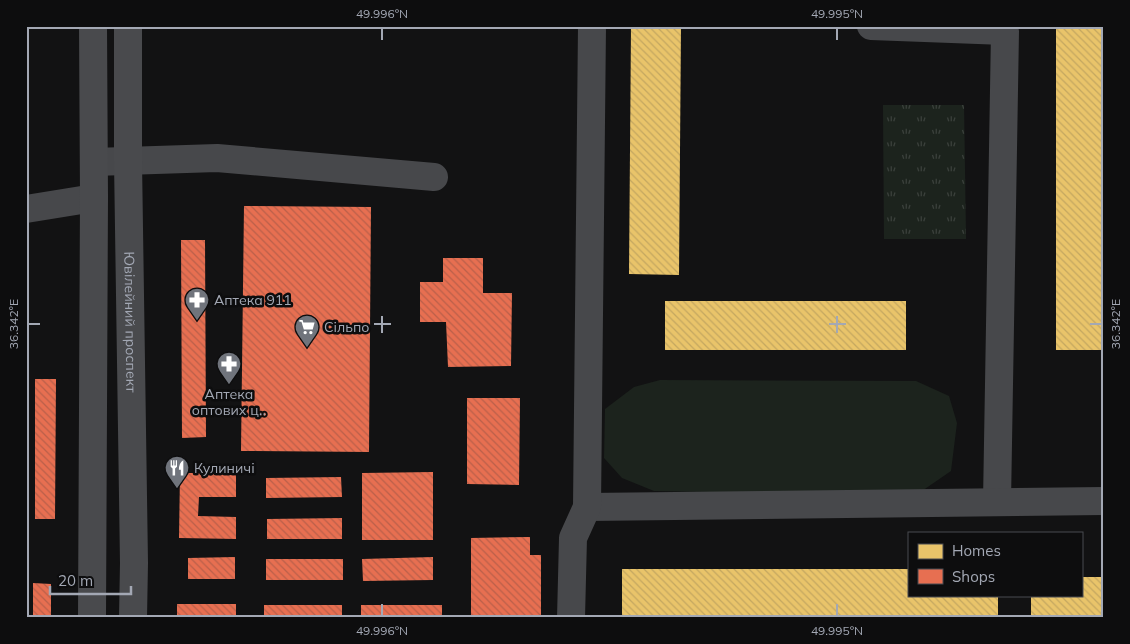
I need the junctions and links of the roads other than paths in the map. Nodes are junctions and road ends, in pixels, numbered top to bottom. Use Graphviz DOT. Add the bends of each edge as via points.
graph roads {
  1 [pos="93,26"];
  2 [pos="128,26"];
  3 [pos="592,26"];
  4 [pos="870,26"];
  5 [pos="128,161"];
  6 [pos="94,162"];
  7 [pos="434,177"];
  8 [pos="94,198"];
  9 [pos="26,209"];
  10 [pos="1104,501"];
  11 [pos="997,502"];
  12 [pos="587,507"];
  13 [pos="92,618"];
  14 [pos="133,618"];
  15 [pos="571,618"];
  1 -- 6 [label="main road"];
  2 -- 5 [label="main road, Ювілейний проспект"];
  3 -- 12 [label="lane"];
  4 -- 11 [label="lane" via="1005,31"];
  5 -- 6 [label="lane"];
  5 -- 7 [label="lane" via="217,158"];
  5 -- 14 [label="main road, Ювілейний проспект"];
  6 -- 8 [label="main road"];
  8 -- 9 [label="lane"];
  8 -- 13 [label="main road"];
  10 -- 11 [label="lane"];
  11 -- 12 [label="lane"];
  12 -- 15 [label="lane" via="573,538"];
}
